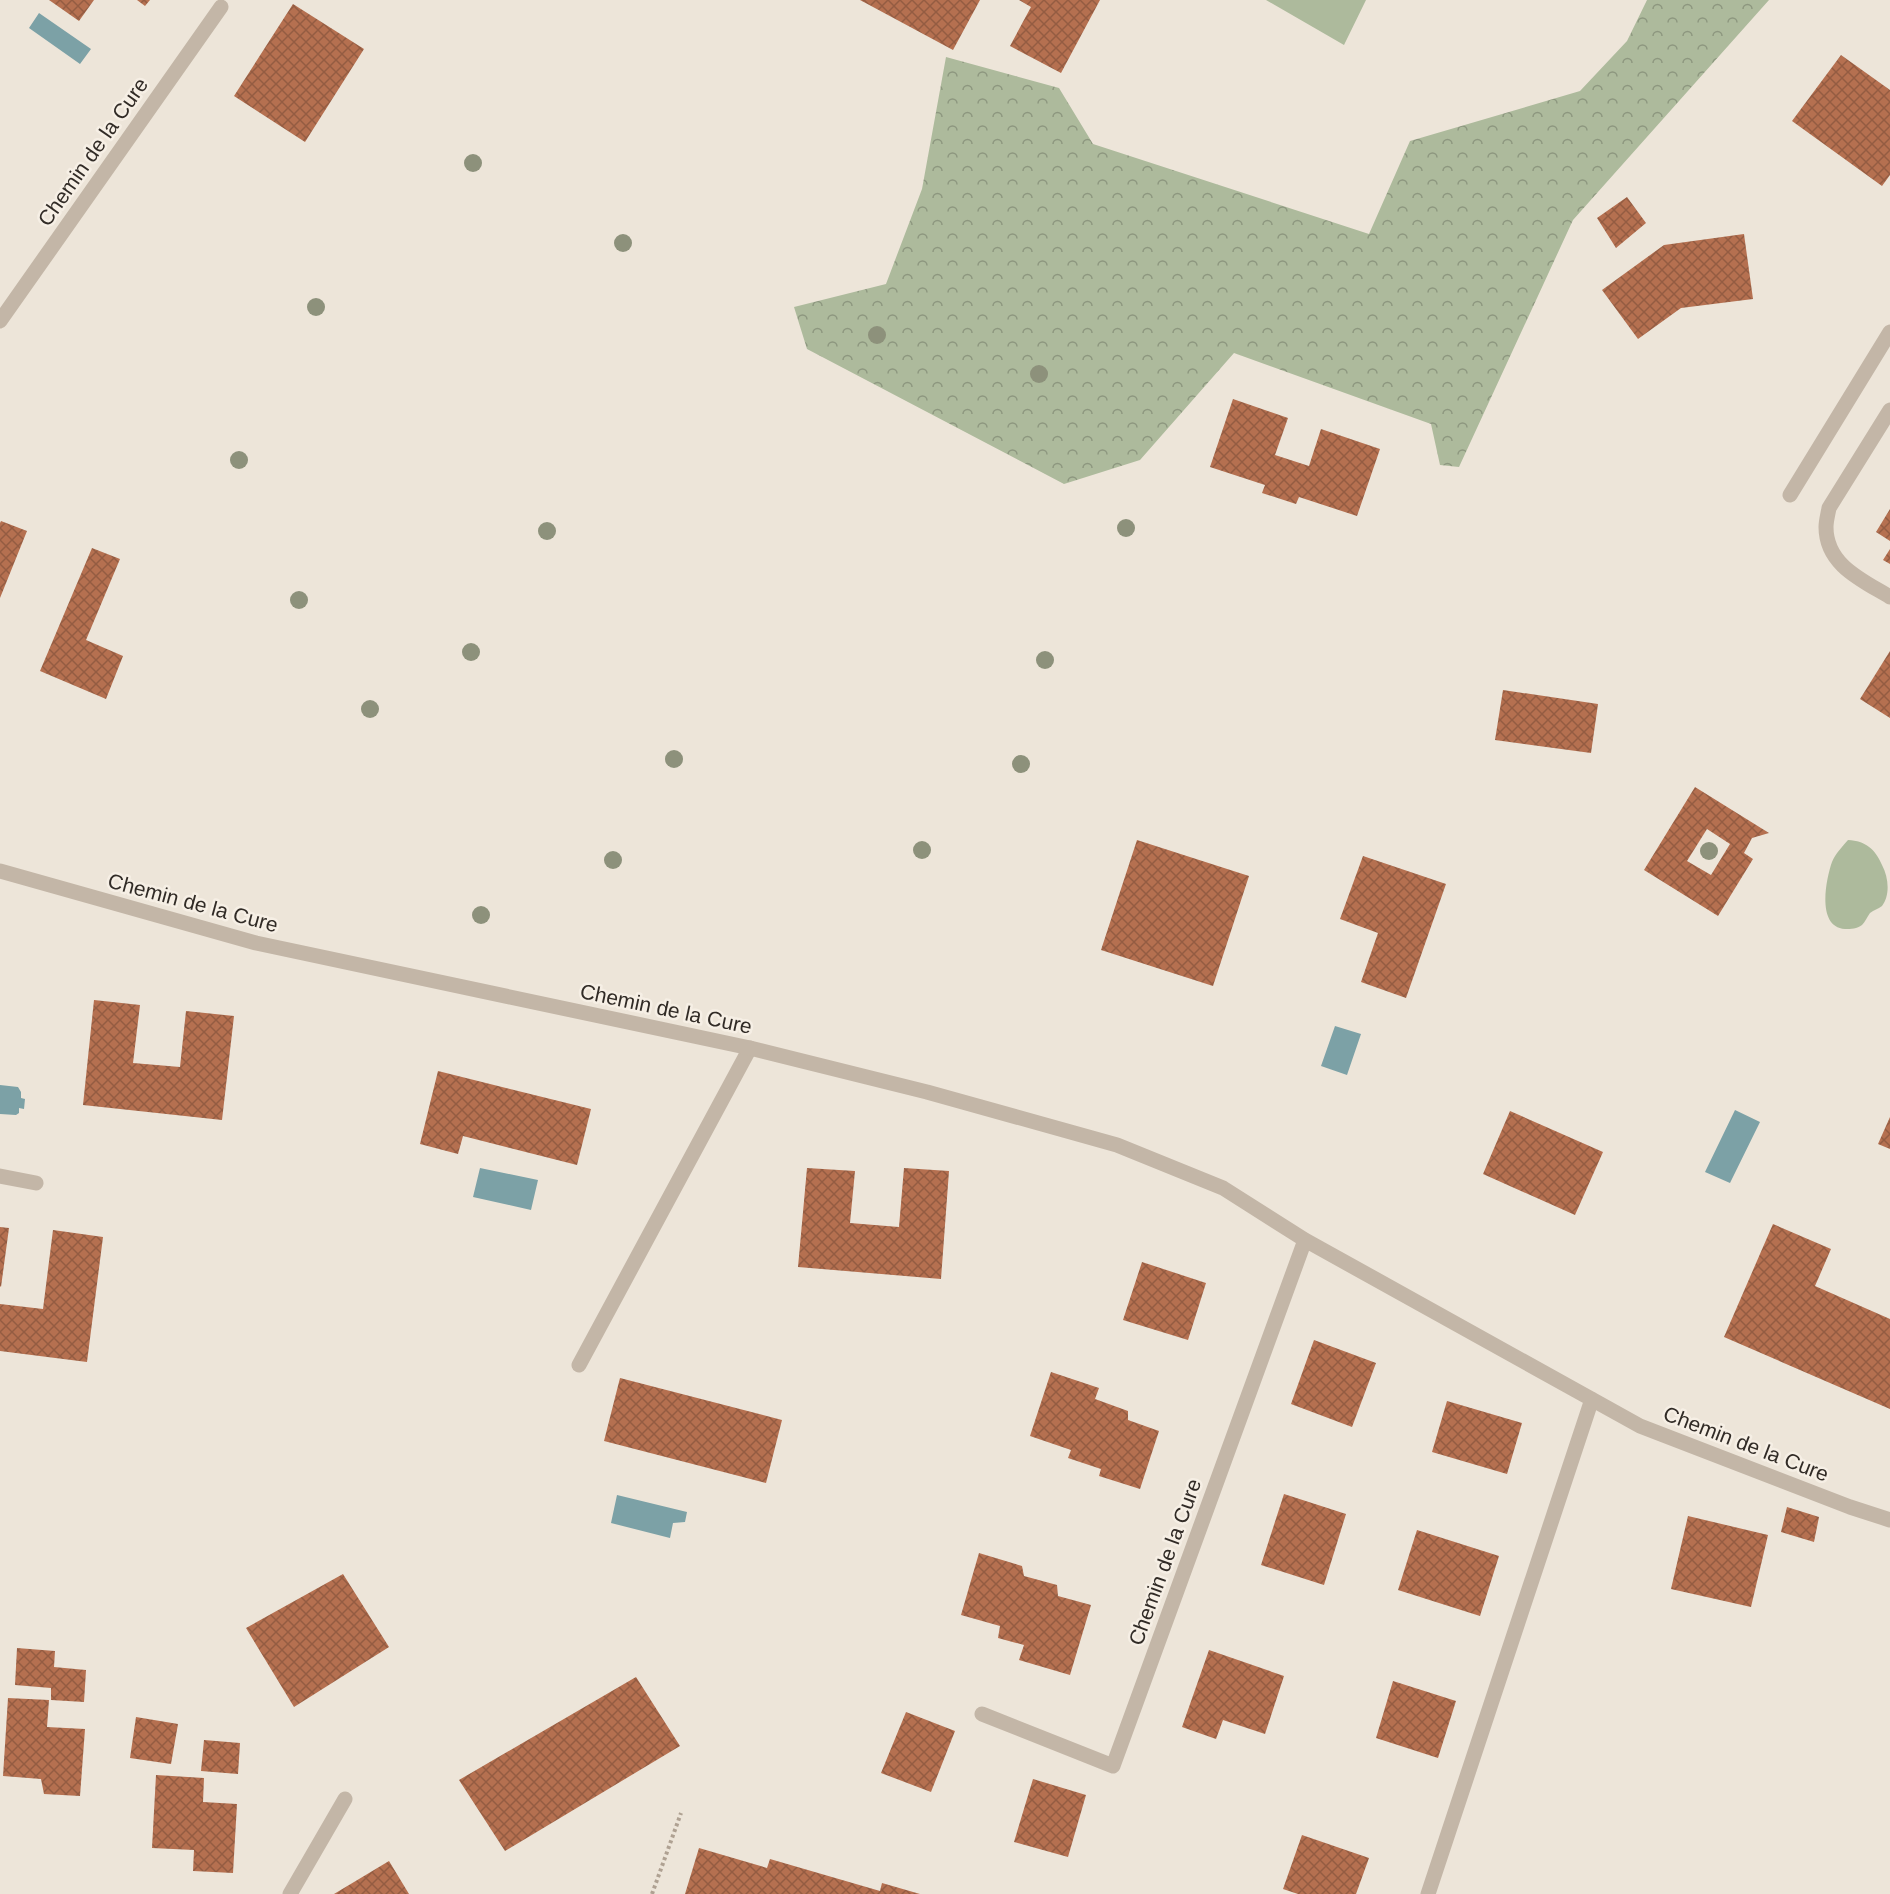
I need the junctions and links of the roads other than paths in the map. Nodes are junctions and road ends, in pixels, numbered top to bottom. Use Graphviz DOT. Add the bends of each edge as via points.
graph roads {
  1 [pos="221,8"];
  2 [pos="0,321"];
  3 [pos="1890,332"];
  4 [pos="1890,410"];
  5 [pos="1790,495"];
  6 [pos="1890,597"];
  7 [pos="1,874"];
  8 [pos="750,1048"];
  9 [pos="0,1176"];
  10 [pos="36,1183"];
  11 [pos="1305,1240"];
  12 [pos="579,1365"];
  13 [pos="1592,1399"];
  14 [pos="1890,1520"];
  15 [pos="982,1714"];
  16 [pos="345,1799"];
  17 [pos="290,1894"];
  18 [pos="1428,1894"];
  1 -- 2 [label="street, Chemin de la Cure"];
  3 -- 5 [label="street"];
  4 -- 6 [label="street" via="1829,508 1826,527 1838,562"];
  7 -- 8 [label="street, Chemin de la Cure" via="256,943"];
  8 -- 11 [label="street, Chemin de la Cure" via="1117,1145 1222,1188"];
  8 -- 12 [label="street"];
  9 -- 10 [label="street"];
  11 -- 13 [label="street, Chemin de la Cure"];
  11 -- 15 [label="street, Chemin de la Cure" via="1113,1766"];
  13 -- 14 [label="street, Chemin de la Cure" via="1640,1426"];
  13 -- 18 [label="street"];
  16 -- 17 [label="street"];
}
